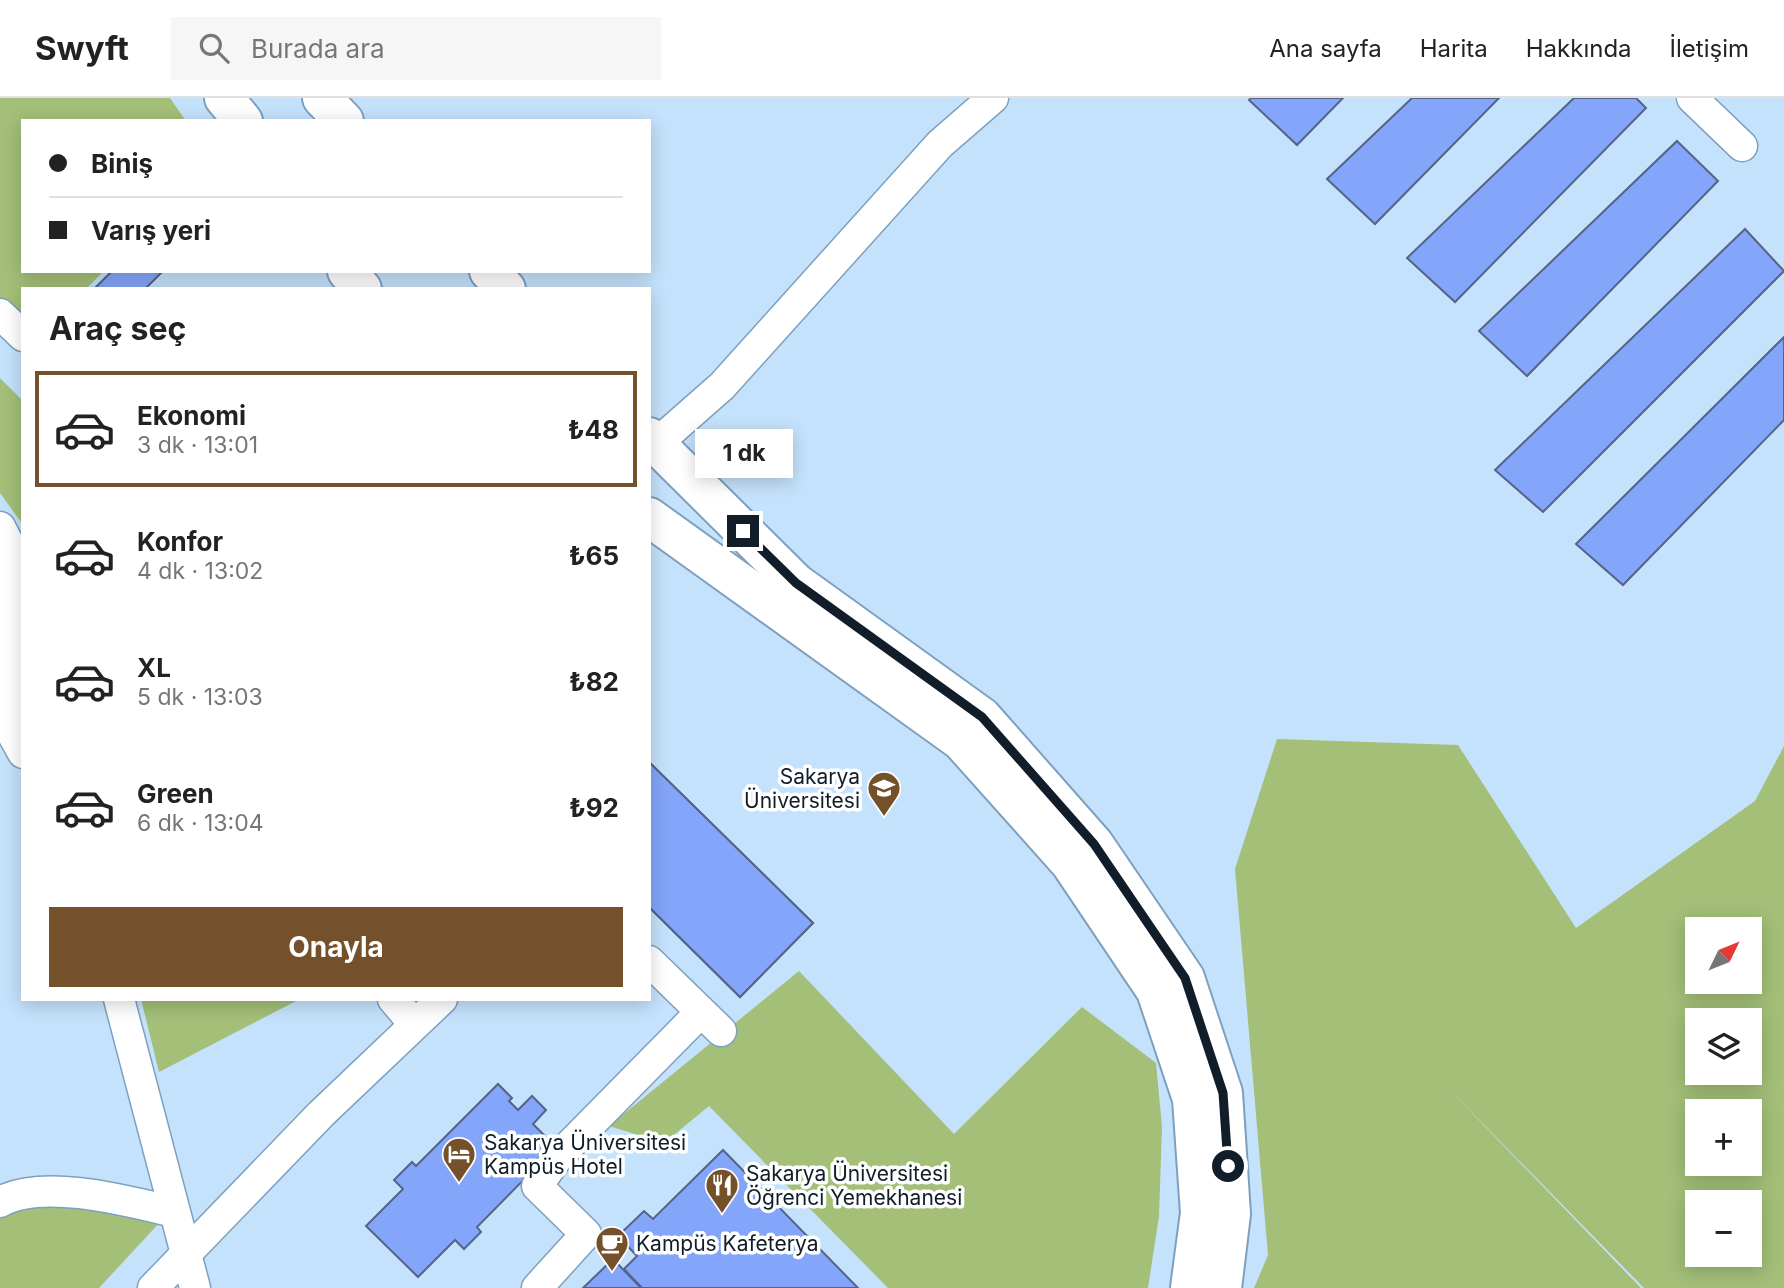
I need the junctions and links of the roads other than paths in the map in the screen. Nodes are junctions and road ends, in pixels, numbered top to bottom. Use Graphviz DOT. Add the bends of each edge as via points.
graph roads {
  1 [pos="224,98"];
  2 [pos="322,98"];
  3 [pos="993,98"];
  4 [pos="1692,98"];
  5 [pos="241,119"];
  6 [pos="342,119"];
  7 [pos="1742,146"];
  8 [pos="349,273"];
  9 [pos="491,273"];
  10 [pos="360,287"];
  11 [pos="504,287"];
  12 [pos="0,313"];
  13 [pos="21,335"];
  14 [pos="653,441"];
  15 [pos="651,518"];
  16 [pos="0,527"];
  17 [pos="21,749"];
  18 [pos="651,963"];
  19 [pos="120,1001"];
  20 [pos="395,1001"];
  21 [pos="440,1001"];
  22 [pos="414,1024"];
  23 [pos="0,1202"];
  24 [pos="173,1212"];
  25 [pos="185,1254"];
  26 [pos="153,1288"];
  27 [pos="195,1288"];
  28 [pos="537,1288"];
  29 [pos="1190,1288"];
  30 [pos="1222,1288"];
  1 -- 5 [label="street"];
  2 -- 6 [label="street"];
  3 -- 14 [label="street" via="940,144 722,386"];
  4 -- 7 [label="street"];
  8 -- 10 [label="street"];
  9 -- 11 [label="street"];
  12 -- 13 [label="street"];
  14 -- 30 [label="street" via="796,583 982,717 1094,844 1185,978 1223,1093 1231,1214"];
  15 -- 29 [label="street" via="961,741 1070,863 1157,991 1192,1099 1200,1213"];
  16 -- 17 [label="street" via="11,548 8,726"];
  18 -- 28 [label="street" via="711,1021 558,1157 537,1186 586,1234"];
  19 -- 24 [label="street"];
  20 -- 22 [label="street"];
  21 -- 22 [label="street"];
  22 -- 25 [label="street"];
  23 -- 24 [label="street" via="46,1191 109,1197"];
  24 -- 25 [label="street"];
  25 -- 26 [label="street"];
  25 -- 27 [label="street"];
}
